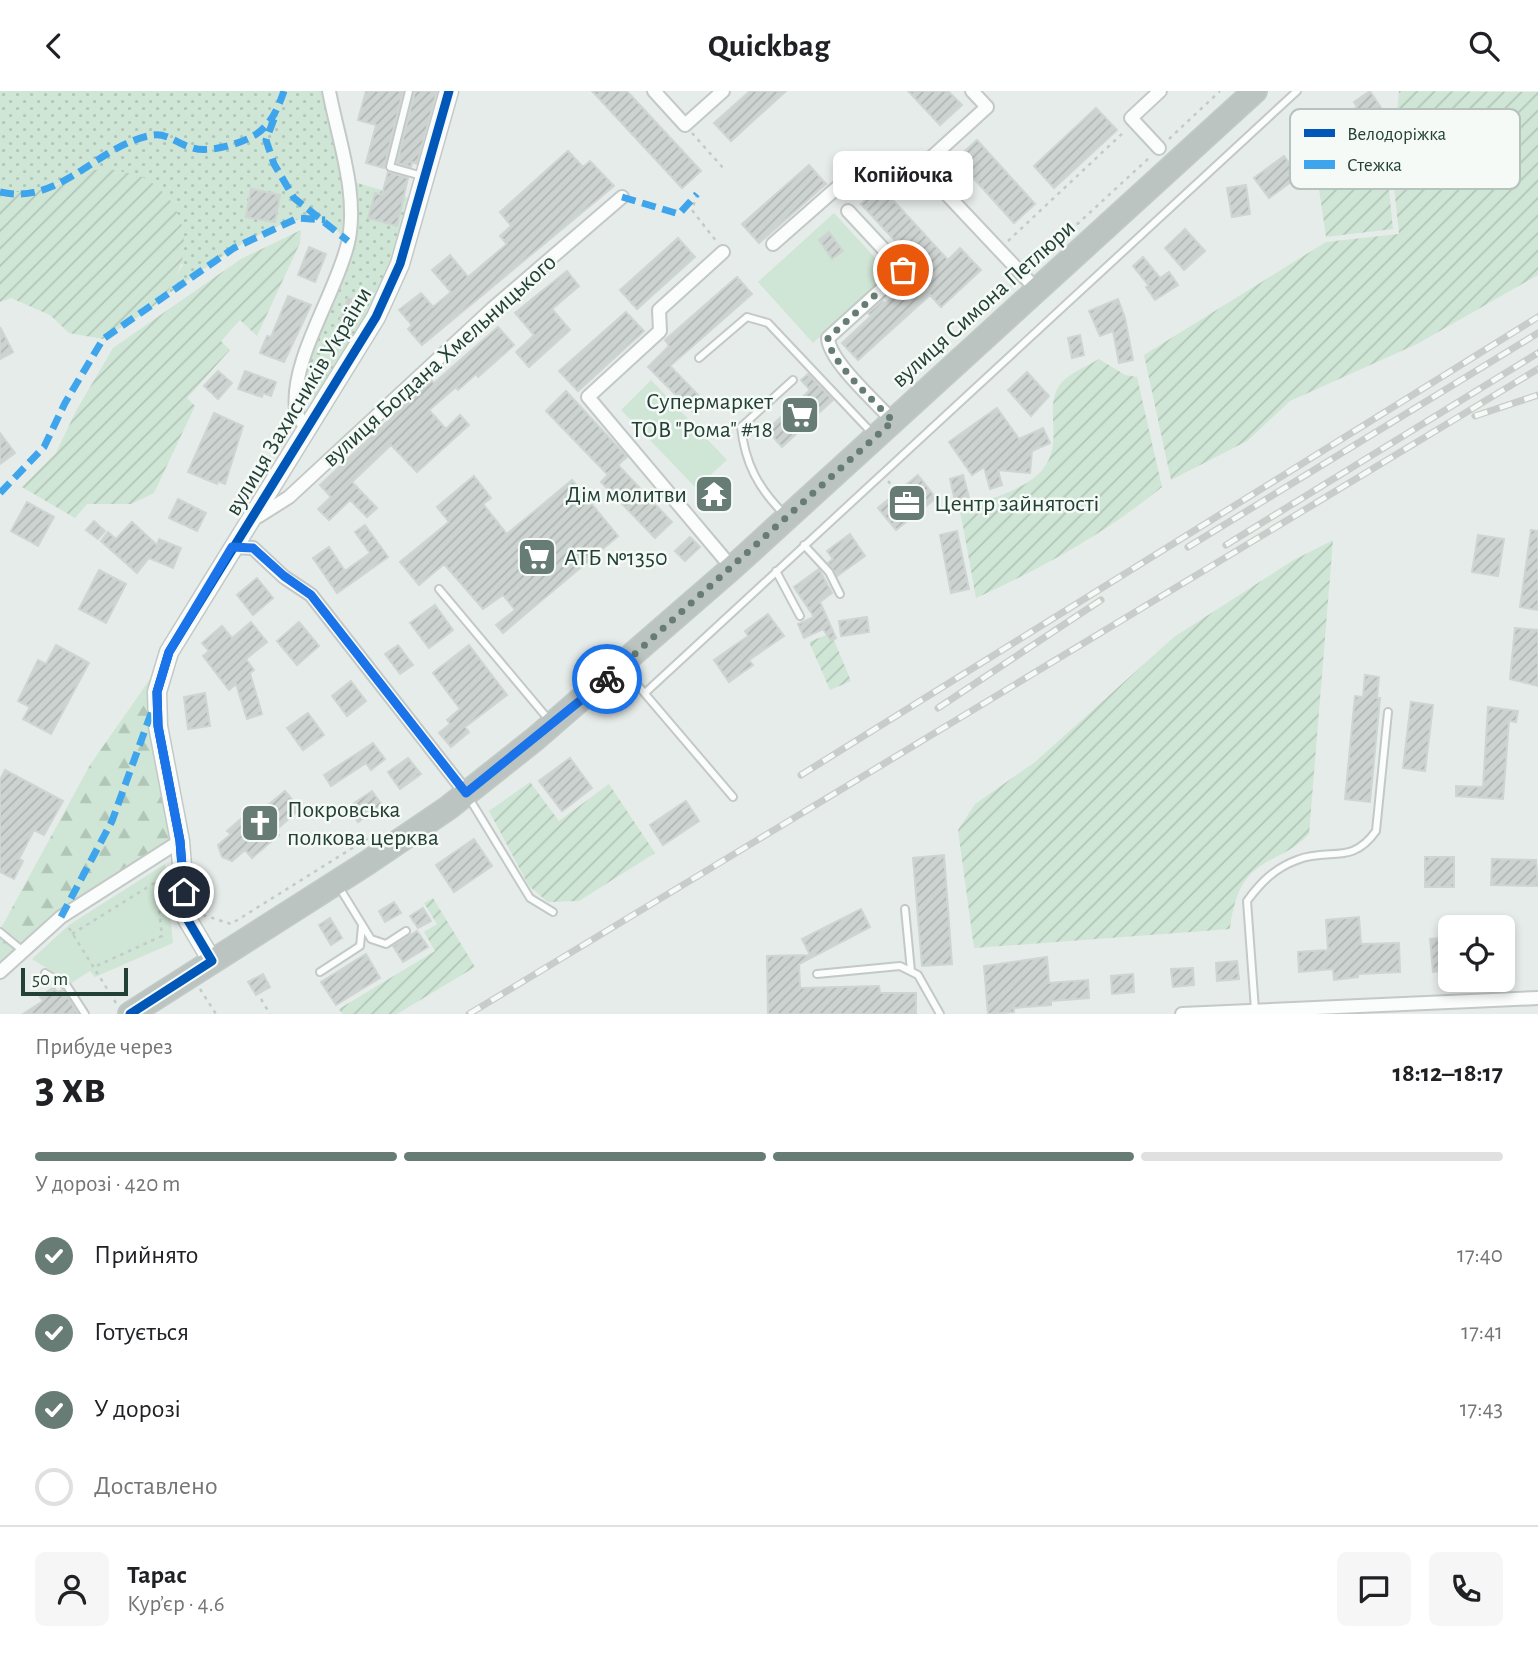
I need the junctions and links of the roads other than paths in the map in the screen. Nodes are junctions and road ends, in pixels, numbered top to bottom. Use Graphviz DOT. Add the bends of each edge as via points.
graph roads {
  1 [pos="329,91"];
  2 [pos="409,91"];
  3 [pos="449,91"];
  4 [pos="654,91"];
  5 [pos="723,91"];
  6 [pos="972,91"];
  7 [pos="1160,91"];
  8 [pos="1255,91"];
  9 [pos="1297,91"];
  10 [pos="1159,148"];
  11 [pos="921,167"];
  12 [pos="424,177"];
  13 [pos="622,197"];
  14 [pos="848,211"];
  15 [pos="774,244"];
  16 [pos="723,252"];
  17 [pos="1030,282"];
  18 [pos="699,358"];
  19 [pos="793,380"];
  20 [pos="887,415"];
  21 [pos="306,428"];
  22 [pos="875,437"];
  23 [pos="252,515"];
  24 [pos="787,517"];
  25 [pos="804,545"];
  26 [pos="232,547"];
  27 [pos="732,568"];
  28 [pos="776,571"];
  29 [pos="439,589"];
  30 [pos="840,594"];
  31 [pos="800,616"];
  32 [pos="622,666"];
  33 [pos="645,693"];
  34 [pos="1388,712"];
  35 [pos="552,725"];
  36 [pos="466,793"];
  37 [pos="733,797"];
  38 [pos="180,841"];
  39 [pos="337,883"];
  40 [pos="905,909"];
  41 [pos="553,912"];
  42 [pos="362,926"];
  43 [pos="406,931"];
  44 [pos="0,932"];
  45 [pos="23,951"];
  46 [pos="212,961"];
  47 [pos="911,971"];
  48 [pos="0,972"];
  49 [pos="320,972"];
  50 [pos="45,973"];
  51 [pos="817,974"];
  52 [pos="1538,998"];
  53 [pos="1255,1010"];
  54 [pos="85,1014"];
  55 [pos="130,1014"];
  56 [pos="940,1014"];
  57 [pos="1182,1014"];
  1 -- 21 [label="street" via="352,206 342,265 297,380 296,413"];
  2 -- 12 [label="lane" via="390,167"];
  3 -- 12 [label="street, вулиця Захисників України"];
  4 -- 5 [label="street" via="685,125"];
  6 -- 11 [label="street" via="987,107"];
  7 -- 10 [label="street" via="1131,118"];
  8 -- 17 [label="highway, вулиця Симона Петлюри"];
  9 -- 25 [label="lane"];
  11 -- 15 [label="street" via="856,171"];
  11 -- 17 [label="street"];
  12 -- 21 [label="street, вулиця Захисників України" via="400,264 376,317"];
  13 -- 23 [label="street, вулиця Богдана Хмельницького" via="493,308 289,496 259,516"];
  14 -- 20 [label="street, вулиця Симона Петлюри" via="903,270 828,338 828,345"];
  16 -- 27 [label="street" via="659,310 660,331 588,397"];
  17 -- 20 [label="highway, вулиця Симона Петлюри"];
  18 -- 22 [label="lane" via="747,317 768,323"];
  19 -- 24 [label="lane" via="741,427 744,457"];
  20 -- 22 [label="highway, вулиця Симона Петлюри"];
  21 -- 23 [label="street, вулиця Захисників України"];
  22 -- 24 [label="highway, вулиця Симона Петлюри"];
  23 -- 26 [label="street, вулиця Захисників України"];
  24 -- 27 [label="highway, вулиця Симона Петлюри"];
  25 -- 28 [label="lane"];
  25 -- 30 [label="lane" via="829,572"];
  26 -- 36 [label="street" via="253,548 311,595"];
  26 -- 38 [label="street, вулиця Захисників України" via="169,652 157,692 158,726"];
  27 -- 32 [label="highway, вулиця Симона Петлюри"];
  28 -- 31 [label="lane"];
  28 -- 33 [label="lane"];
  29 -- 35 [label="lane"];
  32 -- 33 [label="lane"];
  32 -- 35 [label="highway, вулиця Симона Петлюри"];
  33 -- 37 [label="lane"];
  34 -- 53 [label="lane" via="1376,831 1368,842 1338,856 1299,859 1265,877 1247,901"];
  35 -- 36 [label="highway, вулиця Симона Петлюри"];
  36 -- 39 [label="highway, вулиця Симона Петлюри"];
  36 -- 41 [label="lane" via="530,898"];
  38 -- 45 [label="street" via="61,917"];
  38 -- 46 [label="street, вулиця Захисників України" via="187,917"];
  39 -- 42 [label="lane"];
  39 -- 46 [label="highway, вулиця Симона Петлюри"];
  40 -- 47 [label="lane"];
  42 -- 43 [label="lane" via="371,939 386,944"];
  42 -- 49 [label="lane" via="360,946"];
  44 -- 45 [label="lane"];
  45 -- 48 [label="street"];
  46 -- 55 [label="highway, вулиця Симона Петлюри"];
  47 -- 51 [label="lane" via="900,966"];
  47 -- 56 [label="lane" via="918,975"];
  50 -- 54 [label="lane" via="67,986"];
  52 -- 53 [label="street"];
  53 -- 57 [label="street"];
}
